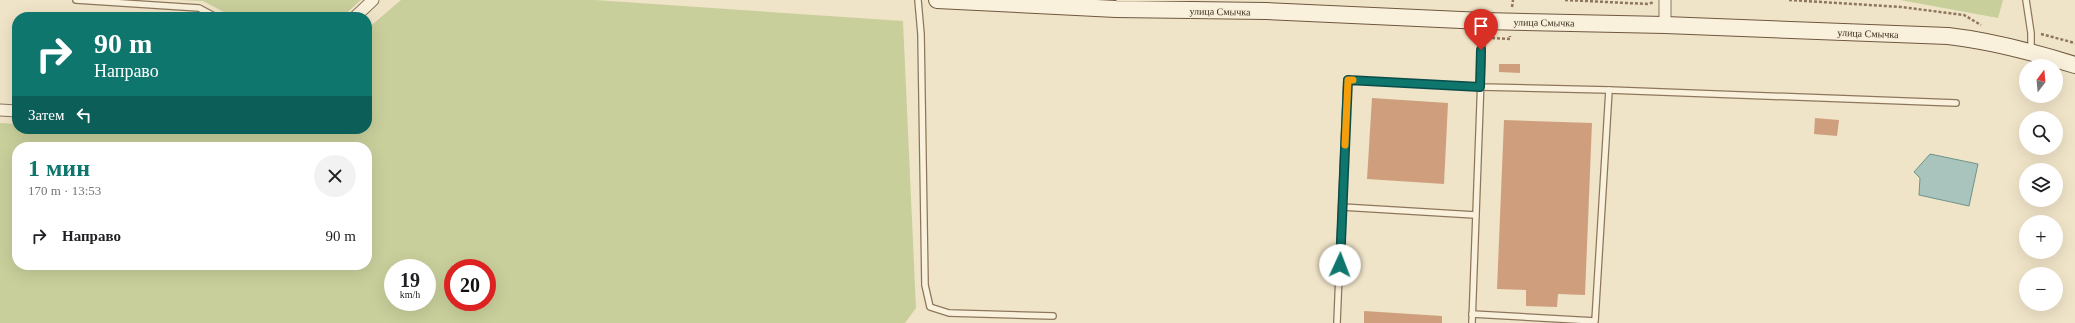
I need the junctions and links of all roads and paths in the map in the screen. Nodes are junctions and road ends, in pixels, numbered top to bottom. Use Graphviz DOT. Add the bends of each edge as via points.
graph roads {
  1 [pos="76,0"];
  2 [pos="373,0"];
  3 [pos="918,0"];
  4 [pos="937,0"];
  5 [pos="1565,0"];
  6 [pos="1789,0"];
  7 [pos="2026,0"];
  8 [pos="1660,1"];
  9 [pos="1001,2"];
  10 [pos="207,12"];
  11 [pos="360,12"];
  12 [pos="1483,20"];
  13 [pos="1665,25"];
  14 [pos="1988,29"];
  15 [pos="2031,32"];
  16 [pos="2075,43"];
  17 [pos="2031,52"];
  18 [pos="2075,65"];
  19 [pos="1480,87"];
  20 [pos="1609,90"];
  21 [pos="1956,103"];
  22 [pos="0,110"];
  23 [pos="12,111"];
  24 [pos="1342,207"];
  25 [pos="1476,215"];
  26 [pos="1472,314"];
  27 [pos="1053,316"];
  28 [pos="1337,323"];
  29 [pos="1472,323"];
  1 -- 10 [label="lane" via="199,8"];
  2 -- 11 [label="street"];
  3 -- 27 [label="lane" via="921,34 925,285 930,307 949,313"];
  4 -- 9 [label="street, улица Смычка"];
  5 -- 8 [label="path" via="1648,4"];
  6 -- 14 [label="path" via="1901,7 1964,15"];
  7 -- 15 [label="lane"];
  8 -- 13 [label="street"];
  9 -- 12 [label="street, улица Смычка" via="1116,9 1266,8"];
  12 -- 13 [label="street, улица Смычка"];
  12 -- 19 [label="lane"];
  13 -- 17 [label="street, улица Смычка" via="1948,36 1976,39"];
  15 -- 16 [label="path"];
  15 -- 17 [label="lane"];
  17 -- 18 [label="street, улица Смычка"];
  19 -- 20 [label="lane"];
  19 -- 24 [label="lane" via="1348,80"];
  19 -- 25 [label="lane"];
  20 -- 21 [label="lane"];
  20 -- 26 [label="lane" via="1595,321"];
  22 -- 23 [label="street"];
  24 -- 25 [label="lane"];
  24 -- 28 [label="lane"];
  25 -- 26 [label="lane"];
  26 -- 29 [label="lane"];
}
